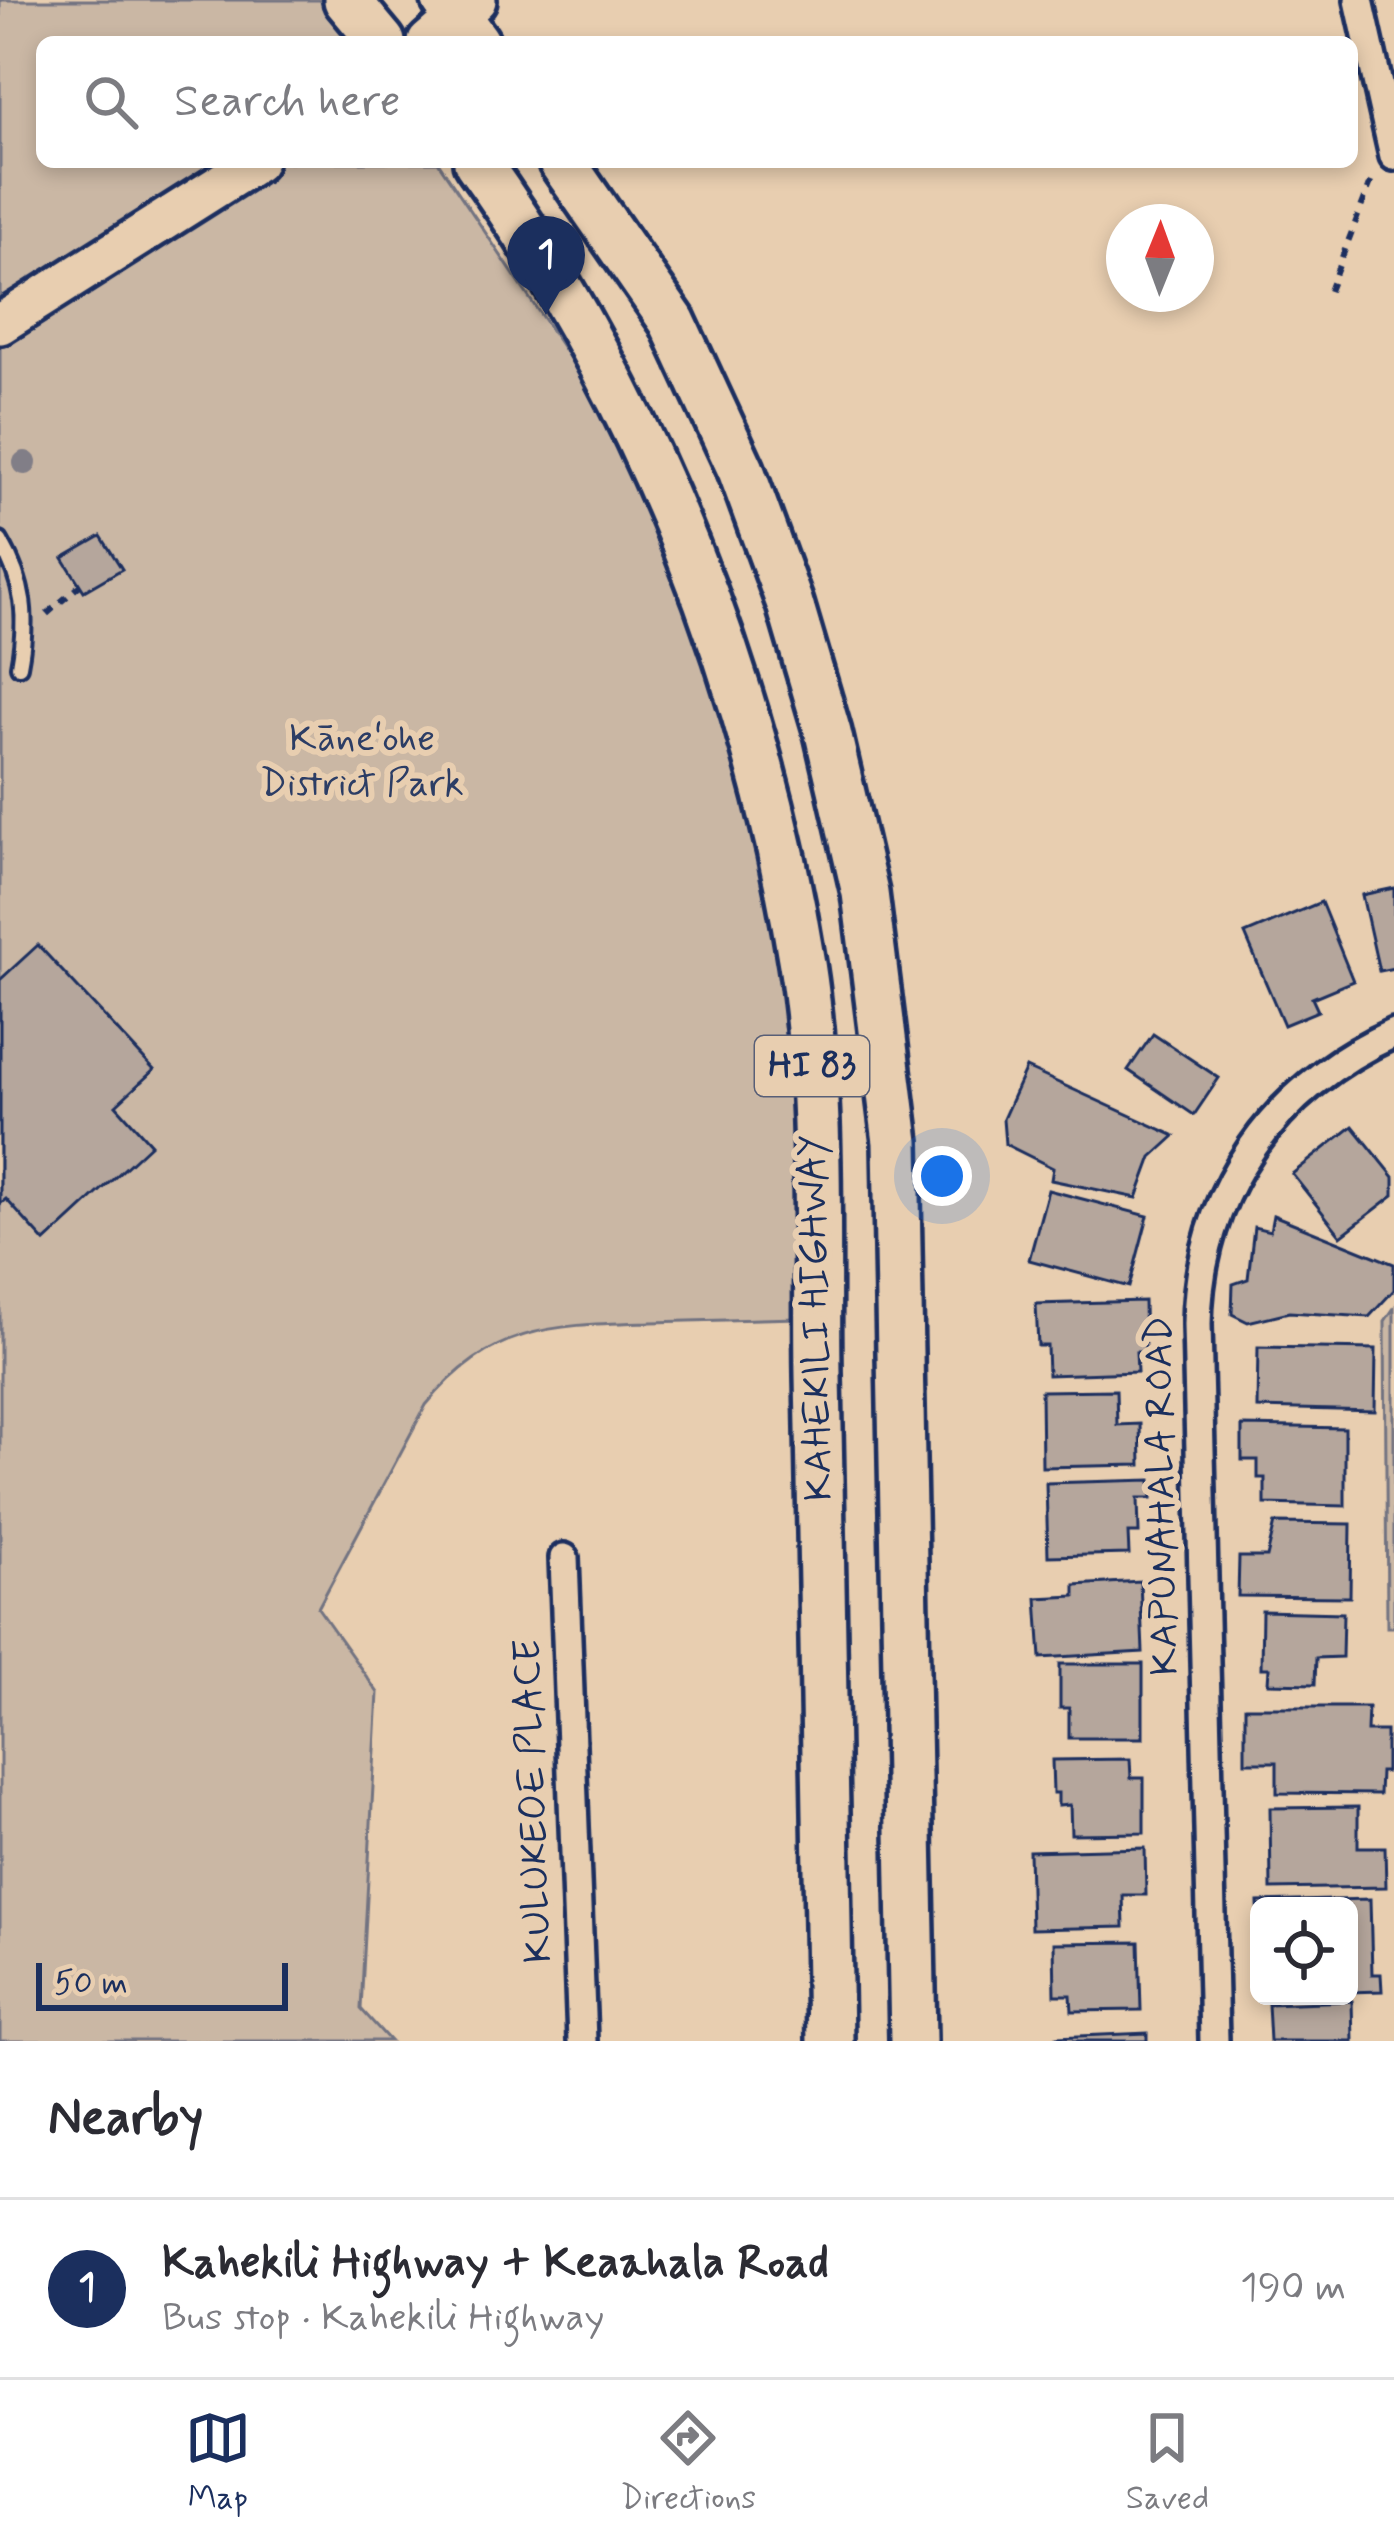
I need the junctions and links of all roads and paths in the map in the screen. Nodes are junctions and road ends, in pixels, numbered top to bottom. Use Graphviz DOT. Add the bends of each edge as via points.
graph roads {
  1 [pos="347,0"];
  2 [pos="1359,0"];
  3 [pos="377,36"];
  4 [pos="1386,156"];
  5 [pos="247,168"];
  6 [pos="482,168"];
  7 [pos="566,168"];
  8 [pos="1329,291"];
  9 [pos="0,324"];
  10 [pos="0,541"];
  11 [pos="80,585"];
  12 [pos="26,627"];
  13 [pos="19,666"];
  14 [pos="1394,1033"];
  15 [pos="564,1558"];
  16 [pos="582,2041"];
  17 [pos="830,2041"];
  18 [pos="913,2041"];
  19 [pos="1214,2041"];
  1 -- 3 [label="main road"];
  2 -- 4 [label="street"];
  4 -- 8 [label="path"];
  5 -- 9 [label="street"];
  6 -- 17 [label="main road, KAHEKILI HIGHWAY / HI 83" via="579,320 706,601 761,782 802,965 814,1144"];
  7 -- 18 [label="main road, KAHEKILI HIGHWAY / HI 83" via="672,321 741,470 828,733 865,893 896,1142"];
  10 -- 12 [label="lane" via="24,589"];
  11 -- 12 [label="path"];
  12 -- 13 [label="lane"];
  14 -- 19 [label="street, KAPUNAHALA ROAD" via="1330,1067 1272,1118 1231,1180 1205,1250 1197,1324"];
  15 -- 16 [label="street, KULUKEOE PLACE"];
}
